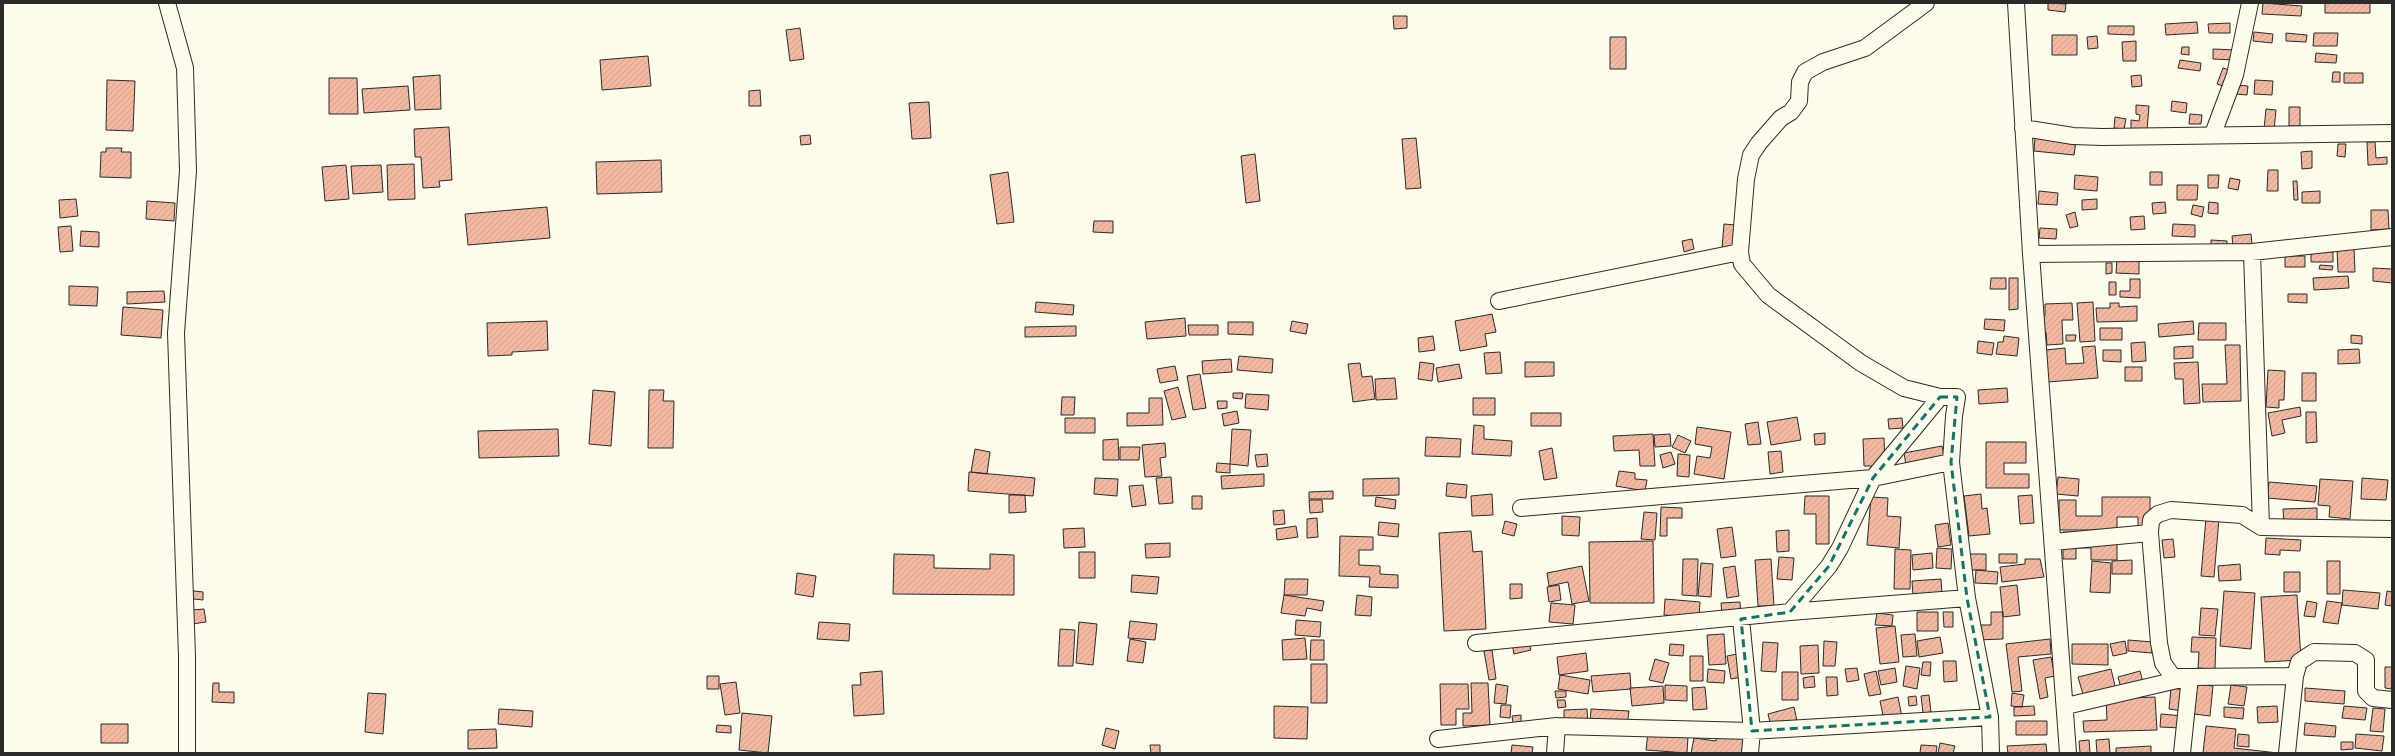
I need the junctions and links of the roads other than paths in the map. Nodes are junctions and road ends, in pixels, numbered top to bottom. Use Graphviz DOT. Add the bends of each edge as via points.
graph roads {
  1 [pos="167,3"];
  2 [pos="1926,3"];
  3 [pos="2016,3"];
  4 [pos="2250,3"];
  5 [pos="2024,128"];
  6 [pos="2392,133"];
  7 [pos="2213,134"];
  8 [pos="2392,237"];
  9 [pos="1740,252"];
  10 [pos="2252,252"];
  11 [pos="2031,254"];
  12 [pos="1499,301"];
  13 [pos="1940,397"];
  14 [pos="1951,462"];
  15 [pos="1873,478"];
  16 [pos="1521,508"];
  17 [pos="2261,527"];
  18 [pos="2392,529"];
  19 [pos="2150,533"];
  20 [pos="2053,542"];
  21 [pos="1967,598"];
  22 [pos="1790,612"];
  23 [pos="1741,619"];
  24 [pos="1476,643"];
  25 [pos="2296,676"];
  26 [pos="2190,677"];
  27 [pos="2392,700"];
  28 [pos="2066,706"];
  29 [pos="1990,717"];
  30 [pos="1557,726"];
  31 [pos="1752,731"];
  32 [pos="1438,739"];
  33 [pos="187,753"];
  34 [pos="1555,753"];
  35 [pos="1750,753"];
  36 [pos="1991,753"];
  37 [pos="2068,753"];
  38 [pos="2182,753"];
  39 [pos="2287,753"];
  1 -- 33 [label="street" via="184,68 188,171 176,333 186,634"];
  2 -- 9 [label="street" via="1865,48 1823,62 1804,72 1800,82 1799,100 1751,155 1746,179"];
  3 -- 5 [label="street"];
  4 -- 7 [label="street" via="2235,75"];
  5 -- 7 [label="street" via="2073,136"];
  5 -- 11 [label="street"];
  6 -- 7 [label="street"];
  8 -- 10 [label="street"];
  9 -- 12 [label="street"];
  9 -- 13 [label="street" via="1742,264 1768,295 1848,354 1904,388"];
  10 -- 11 [label="street"];
  10 -- 17 [label="street"];
  11 -- 20 [label="street"];
  13 -- 14 [label="street" via="1957,397"];
  13 -- 15 [label="street"];
  14 -- 15 [label="street"];
  14 -- 21 [label="street"];
  15 -- 16 [label="street"];
  15 -- 22 [label="street" via="1836,554"];
  17 -- 18 [label="street"];
  17 -- 19 [label="street" via="2242,515 2171,510 2158,514 2151,520"];
  19 -- 20 [label="street"];
  19 -- 26 [label="street" via="2163,663 2173,677"];
  20 -- 28 [label="street"];
  21 -- 22 [label="street"];
  21 -- 29 [label="street"];
  22 -- 23 [label="street"];
  23 -- 24 [label="street"];
  23 -- 31 [label="street"];
  25 -- 26 [label="street"];
  25 -- 27 [label="street" via="2300,662 2314,652 2355,653 2366,660 2366,691 2373,698"];
  25 -- 39 [label="street"];
  26 -- 28 [label="street"];
  26 -- 38 [label="street"];
  28 -- 37 [label="street"];
  29 -- 31 [label="street"];
  29 -- 36 [label="street"];
  30 -- 31 [label="street"];
  30 -- 32 [label="street"];
  30 -- 34 [label="street"];
  31 -- 35 [label="street"];
}
